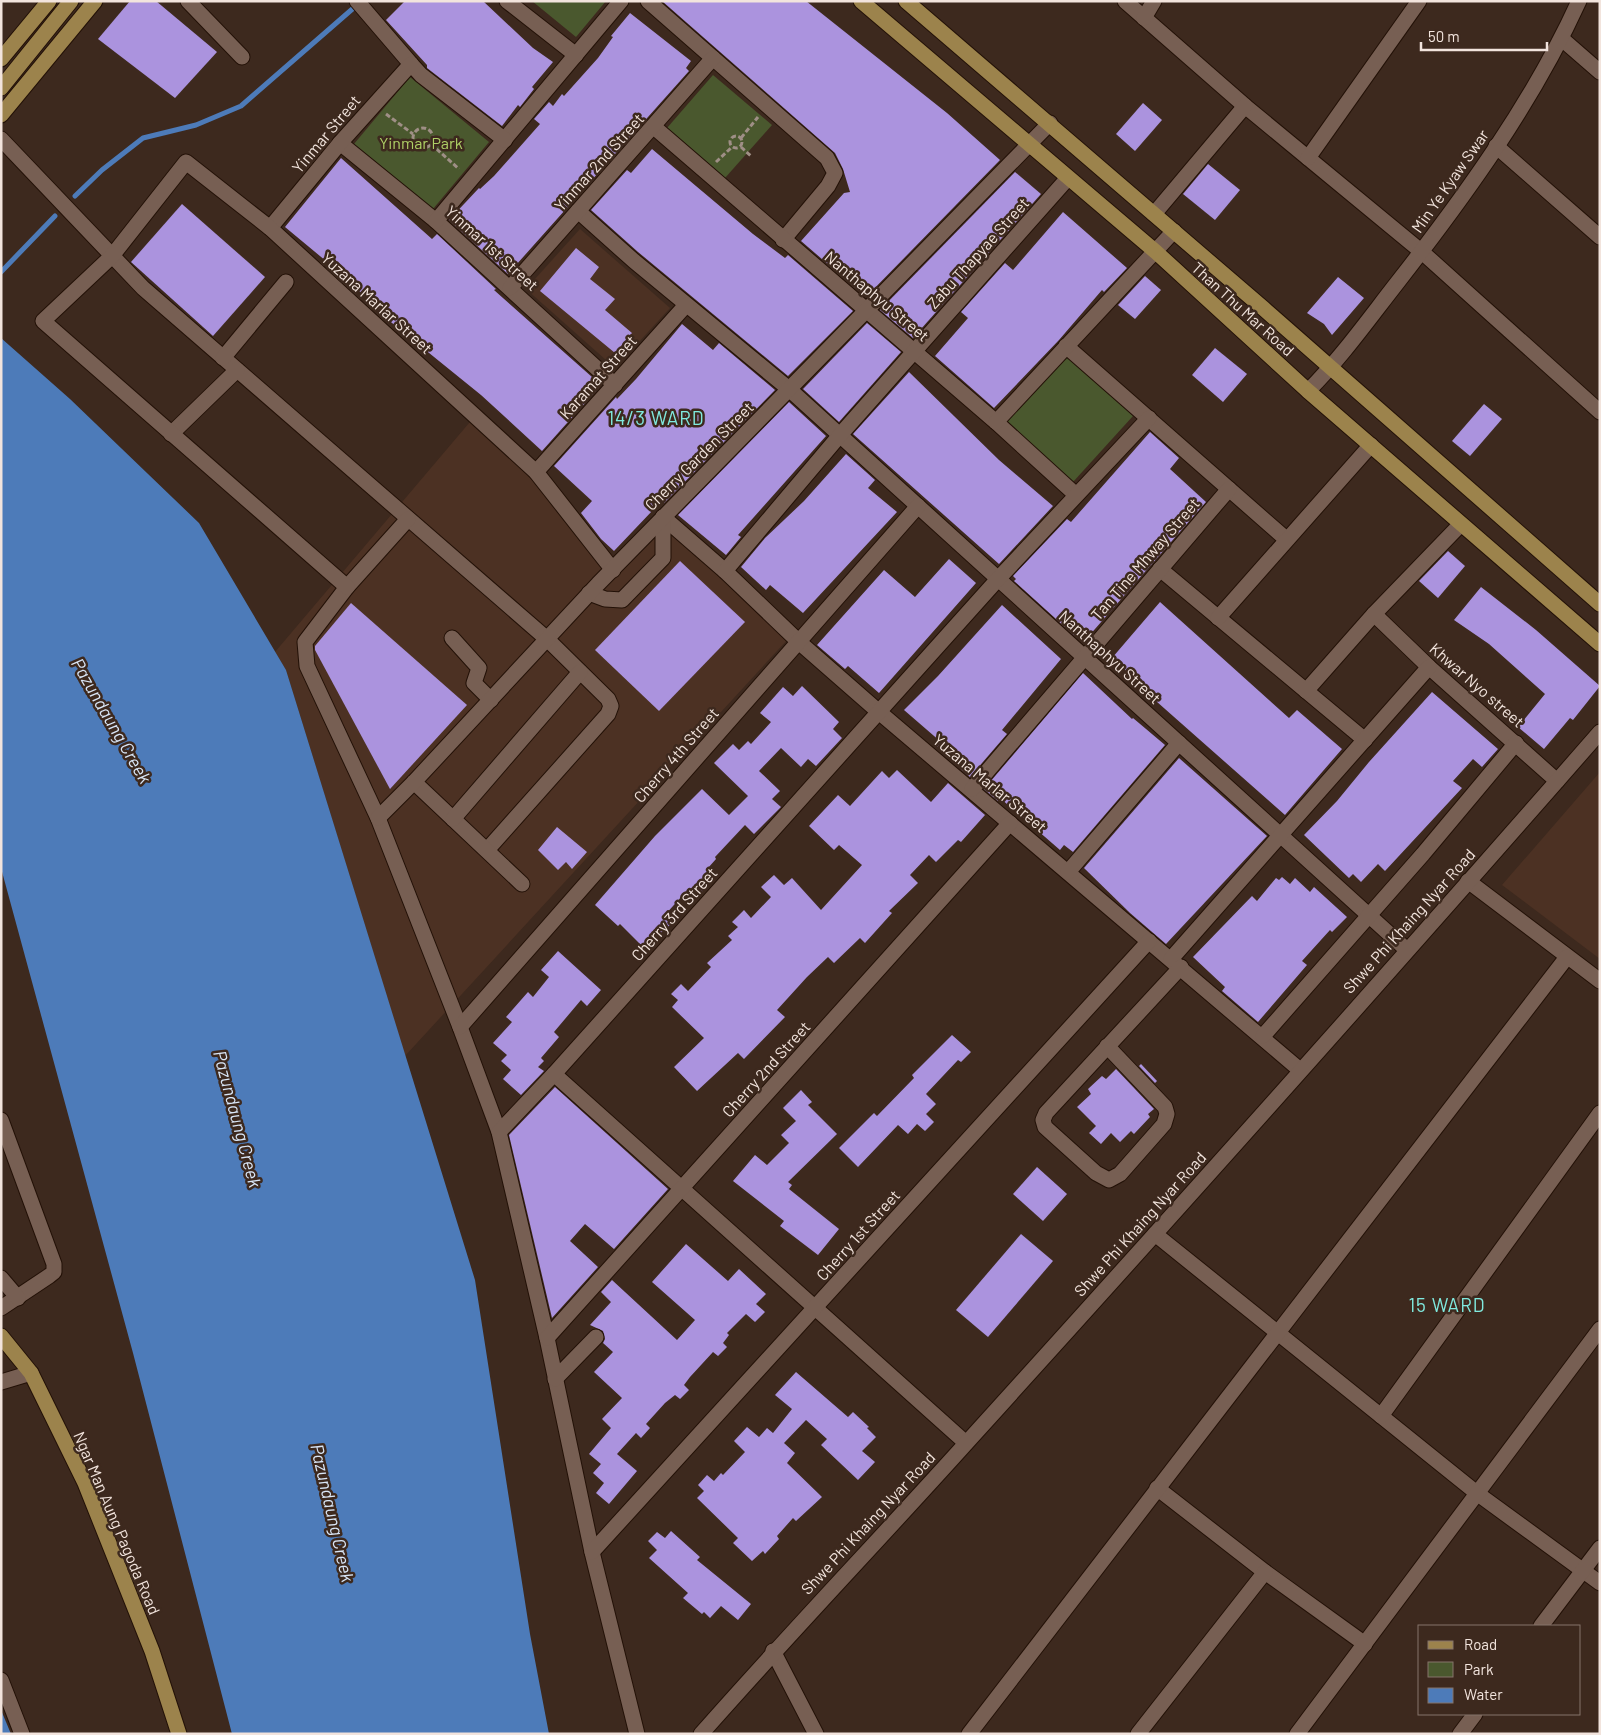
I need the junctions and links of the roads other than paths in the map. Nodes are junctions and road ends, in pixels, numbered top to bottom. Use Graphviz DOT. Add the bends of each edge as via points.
graph roads {
  1 [pos="49,1"];
  2 [pos="71,1"];
  3 [pos="95,1"];
  4 [pos="188,1"];
  5 [pos="507,1"];
  6 [pos="621,1"];
  7 [pos="648,1"];
  8 [pos="861,1"];
  9 [pos="906,1"];
  10 [pos="1125,1"];
  11 [pos="1154,1"];
  12 [pos="1419,1"];
  13 [pos="1580,1"];
  14 [pos="360,5"];
  15 [pos="1144,18"];
  16 [pos="1562,38"];
  17 [pos="576,55"];
  18 [pos="242,57"];
  19 [pos="713,58"];
  20 [pos="1,59"];
  21 [pos="411,64"];
  22 [pos="1600,72"];
  23 [pos="1,88"];
  24 [pos="1245,106"];
  25 [pos="1,115"];
  26 [pos="1050,123"];
  27 [pos="654,127"];
  28 [pos="1,139"];
  29 [pos="505,140"];
  30 [pos="340,143"];
  31 [pos="1030,146"];
  32 [pos="1496,146"];
  33 [pos="1308,158"];
  34 [pos="1068,178"];
  35 [pos="578,211"];
  36 [pos="1154,214"];
  37 [pos="436,221"];
  38 [pos="270,228"];
  39 [pos="1174,231"];
  40 [pos="1600,237"];
  41 [pos="783,240"];
  42 [pos="1156,252"];
  43 [pos="1422,252"];
  44 [pos="112,256"];
  45 [pos="286,282"];
  46 [pos="510,288"];
  47 [pos="686,305"];
  48 [pos="867,310"];
  49 [pos="1066,346"];
  50 [pos="914,351"];
  51 [pos="223,358"];
  52 [pos="1331,369"];
  53 [pos="237,370"];
  54 [pos="615,385"];
  55 [pos="789,389"];
  56 [pos="1308,391"];
  57 [pos="1600,412"];
  58 [pos="1149,418"];
  59 [pos="996,422"];
  60 [pos="171,434"];
  61 [pos="840,435"];
  62 [pos="1371,445"];
  63 [pos="536,472"];
  64 [pos="1229,489"];
  65 [pos="1075,494"];
  66 [pos="918,506"];
  67 [pos="663,517"];
  68 [pos="408,519"];
  69 [pos="1460,525"];
  70 [pos="1286,539"];
  71 [pos="1160,569"];
  72 [pos="613,570"];
  73 [pos="725,571"];
  74 [pos="998,579"];
  75 [pos="347,587"];
  76 [pos="590,592"];
  77 [pos="1600,604"];
  78 [pos="1374,614"];
  79 [pos="1218,618"];
  80 [pos="452,638"];
  81 [pos="547,639"];
  82 [pos="799,642"];
  83 [pos="1600,644"];
  84 [pos="1084,657"];
  85 [pos="1429,668"];
  86 [pos="580,672"];
  87 [pos="1306,691"];
  88 [pos="490,700"];
  89 [pos="876,716"];
  90 [pos="1600,732"];
  91 [pos="1365,740"];
  92 [pos="1179,743"];
  93 [pos="1516,743"];
  94 [pos="1557,781"];
  95 [pos="414,782"];
  96 [pos="972,789"];
  97 [pos="378,818"];
  98 [pos="453,819"];
  99 [pos="1010,823"];
  100 [pos="1280,835"];
  101 [pos="487,850"];
  102 [pos="1068,872"];
  103 [pos="1468,881"];
  104 [pos="522,884"];
  105 [pos="1369,916"];
  106 [pos="1149,941"];
  107 [pos="1407,950"];
  108 [pos="1568,957"];
  109 [pos="1176,963"];
  110 [pos="1600,981"];
  111 [pos="460,1027"];
  112 [pos="1262,1036"];
  113 [pos="1107,1046"];
  114 [pos="1300,1070"];
  115 [pos="554,1074"];
  116 [pos="1600,1113"];
  117 [pos="1,1120"];
  118 [pos="499,1132"];
  119 [pos="6,1149"];
  120 [pos="682,1188"];
  121 [pos="1155,1234"];
  122 [pos="1,1278"];
  123 [pos="18,1298"];
  124 [pos="1,1308"];
  125 [pos="815,1308"];
  126 [pos="1600,1329"];
  127 [pos="1278,1333"];
  128 [pos="1,1336"];
  129 [pos="596,1337"];
  130 [pos="546,1338"];
  131 [pos="31,1372"];
  132 [pos="555,1379"];
  133 [pos="1,1382"];
  134 [pos="1381,1416"];
  135 [pos="966,1443"];
  136 [pos="1157,1488"];
  137 [pos="1478,1494"];
  138 [pos="1600,1548"];
  139 [pos="592,1552"];
  140 [pos="1583,1570"];
  141 [pos="1265,1572"];
  142 [pos="1600,1583"];
  143 [pos="1542,1625"];
  144 [pos="1365,1644"];
  145 [pos="773,1651"];
  146 [pos="1,1680"];
  147 [pos="1474,1715"];
  148 [pos="22,1734"];
  149 [pos="179,1734"];
  150 [pos="637,1734"];
  151 [pos="701,1734"];
  152 [pos="816,1734"];
  153 [pos="969,1734"];
  154 [pos="1138,1734"];
  155 [pos="1297,1734"];
  156 [pos="1460,1734"];
  1 -- 20 [label="main road"];
  2 -- 23 [label="main road"];
  3 -- 25 [label="main road"];
  4 -- 18 [label="street"];
  5 -- 17 [label="street"];
  6 -- 17 [label="street"];
  7 -- 19 [label="street"];
  8 -- 31 [label="main road, Than Thu Mar Road"];
  9 -- 26 [label="main road, Than Thu Mar Road"];
  10 -- 15 [label="street"];
  11 -- 15 [label="street"];
  12 -- 33 [label="street"];
  13 -- 16 [label="street, Min Ye Kyaw Swar"];
  14 -- 21 [label="street"];
  15 -- 24 [label="street"];
  16 -- 22 [label="street"];
  16 -- 32 [label="street, Min Ye Kyaw Swar"];
  17 -- 29 [label="street"];
  19 -- 27 [label="street, Yinmar 2nd Street"];
  19 -- 41 [label="street" via="827,158 835,173"];
  21 -- 29 [label="street" via="420,75"];
  21 -- 30 [label="street, Yinmar Street"];
  24 -- 33 [label="street"];
  24 -- 36 [label="street"];
  26 -- 31 [label="street, Cherry Garden Street"];
  26 -- 36 [label="main road, Than Thu Mar Road"];
  27 -- 35 [label="street, Yinmar 2nd Street"];
  27 -- 41 [label="street, Nanthaphyu Street"];
  28 -- 44 [label="street"];
  29 -- 37 [label="street"];
  30 -- 37 [label="street, Yinmar 1st Street"];
  30 -- 38 [label="street, Yinmar Street"];
  31 -- 34 [label="main road, Than Thu Mar Road"];
  31 -- 48 [label="street, Cherry Garden Street"];
  32 -- 40 [label="street"];
  32 -- 43 [label="street, Min Ye Kyaw Swar"];
  33 -- 43 [label="street"];
  34 -- 42 [label="main road, Than Thu Mar Road"];
  34 -- 50 [label="street, Zabu Thapyae Street"];
  35 -- 46 [label="street, Yinmar 2nd Street"];
  35 -- 47 [label="street"];
  36 -- 39 [label="main road, Than Thu Mar Road"];
  37 -- 46 [label="street, Yinmar 1st Street"];
  38 -- 44 [label="street, Yuzana Marlar Street" via="186,162"];
  38 -- 63 [label="street, Yuzana Marlar Street"];
  39 -- 42 [label="street"];
  39 -- 52 [label="main road, Than Thu Mar Road"];
  41 -- 48 [label="street, Nanthaphyu Street"];
  42 -- 49 [label="street"];
  42 -- 56 [label="main road, Than Thu Mar Road"];
  43 -- 52 [label="street, Min Ye Kyaw Swar"];
  43 -- 57 [label="street"];
  44 -- 51 [label="street" via="142,288"];
  44 -- 60 [label="street" via="43,321"];
  45 -- 51 [label="street"];
  46 -- 54 [label="street, Yinmar 1st Street"];
  47 -- 54 [label="street, Karamat Street"];
  47 -- 55 [label="street"];
  48 -- 50 [label="street, Nanthaphyu Street"];
  48 -- 55 [label="street, Cherry Garden Street"];
  49 -- 58 [label="street"];
  49 -- 59 [label="street"];
  50 -- 59 [label="street, Nanthaphyu Street"];
  50 -- 61 [label="street, Zabu Thapyae Street"];
  51 -- 53 [label="street"];
  52 -- 56 [label="street, Min Ye Kyaw Swar"];
  52 -- 77 [label="main road, Than Thu Mar Road"];
  53 -- 60 [label="street"];
  53 -- 68 [label="street"];
  54 -- 63 [label="street, Karamat Street"];
  55 -- 61 [label="street, Nanthaphyu Street"];
  55 -- 67 [label="street, Cherry Garden Street"];
  56 -- 62 [label="main road, Than Thu Mar Road"];
  58 -- 64 [label="street"];
  58 -- 65 [label="street"];
  59 -- 65 [label="street, Nanthaphyu Street"];
  60 -- 75 [label="street"];
  61 -- 66 [label="street, Nanthaphyu Street"];
  61 -- 73 [label="street, Zabu Thapyae Street"];
  62 -- 69 [label="main road, Than Thu Mar Road"];
  62 -- 70 [label="street"];
  63 -- 72 [label="street, Yuzana Marlar Street"];
  64 -- 70 [label="street"];
  64 -- 71 [label="street, Tan Tine Mhway Street"];
  65 -- 74 [label="street"];
  66 -- 74 [label="street, Nanthaphyu Street"];
  66 -- 82 [label="street, Cherry 4th Street"];
  67 -- 72 [label="street, Cherry Garden Street"];
  67 -- 73 [label="street, Yuzana Marlar Street"];
  67 -- 76 [label="street" via="664,558 646,578 622,600 605,599"];
  68 -- 75 [label="street"];
  68 -- 81 [label="street"];
  69 -- 78 [label="street"];
  69 -- 83 [label="main road, Than Thu Mar Road"];
  70 -- 79 [label="street"];
  71 -- 79 [label="street"];
  71 -- 84 [label="street, Tan Tine Mhway Street"];
  72 -- 76 [label="street, Cherry Garden Street"];
  73 -- 82 [label="street, Yuzana Marlar Street"];
  74 -- 84 [label="street, Nanthaphyu Street"];
  74 -- 89 [label="street"];
  75 -- 97 [label="street" via="305,642 305,653 307,666"];
  76 -- 81 [label="street, Cherry Garden Street"];
  78 -- 85 [label="street, Khwar Nyo street"];
  78 -- 87 [label="street"];
  79 -- 87 [label="street"];
  80 -- 88 [label="street" via="476,664 478,674 474,683"];
  81 -- 86 [label="street"];
  81 -- 88 [label="street, Cherry Garden Street"];
  82 -- 89 [label="street, Yuzana Marlar Street"];
  82 -- 111 [label="street, Cherry 4th Street"];
  84 -- 92 [label="street, Nanthaphyu Street"];
  84 -- 96 [label="street, Tan Tine Mhway Street"];
  85 -- 91 [label="street"];
  85 -- 93 [label="street, Khwar Nyo street"];
  86 -- 98 [label="street"];
  86 -- 101 [label="street" via="608,699 611,706 608,714"];
  87 -- 91 [label="street"];
  88 -- 95 [label="street, Cherry Garden Street"];
  89 -- 96 [label="street, Yuzana Marlar Street"];
  89 -- 115 [label="street, Cherry 3rd Street"];
  90 -- 94 [label="street, Shwe Phi Khaing Nyar Road"];
  91 -- 100 [label="street"];
  92 -- 100 [label="street, Nanthaphyu Street"];
  92 -- 102 [label="street"];
  93 -- 94 [label="street, Khwar Nyo street"];
  93 -- 105 [label="street"];
  94 -- 103 [label="street, Shwe Phi Khaing Nyar Road"];
  95 -- 97 [label="street, Cherry Garden Street"];
  95 -- 98 [label="street"];
  96 -- 99 [label="street, Yuzana Marlar Street"];
  97 -- 111 [label="street"];
  98 -- 101 [label="street"];
  99 -- 102 [label="street, Yuzana Marlar Street"];
  99 -- 120 [label="street, Cherry 2nd Street"];
  100 -- 105 [label="street, Nanthaphyu Street"];
  100 -- 109 [label="street"];
  101 -- 104 [label="street"];
  102 -- 106 [label="street, Yuzana Marlar Street"];
  103 -- 107 [label="street, Shwe Phi Khaing Nyar Road"];
  103 -- 108 [label="street"];
  105 -- 107 [label="street, Nanthaphyu Street"];
  105 -- 112 [label="street"];
  106 -- 109 [label="street, Yuzana Marlar Street"];
  106 -- 125 [label="street, Cherry 1st Street"];
  107 -- 114 [label="street, Shwe Phi Khaing Nyar Road"];
  108 -- 110 [label="street"];
  108 -- 127 [label="street"];
  109 -- 112 [label="street, Yuzana Marlar Street"];
  109 -- 113 [label="street"];
  111 -- 118 [label="street"];
  112 -- 114 [label="street, Yuzana Marlar Street"];
  113 -- 113 [label="street" via="1167,1114 1164,1124 1120,1174 1109,1180 1096,1173 1046,1127 1043,1120"];
  114 -- 121 [label="street, Shwe Phi Khaing Nyar Road"];
  115 -- 118 [label="street, Cherry 3rd Street"];
  115 -- 120 [label="street"];
  116 -- 134 [label="street"];
  117 -- 119 [label="street"];
  118 -- 130 [label="street"];
  119 -- 123 [label="street" via="54,1264 54,1272"];
  120 -- 125 [label="street"];
  120 -- 130 [label="street, Cherry 2nd Street"];
  121 -- 127 [label="street"];
  121 -- 135 [label="street, Shwe Phi Khaing Nyar Road"];
  122 -- 123 [label="street"];
  123 -- 124 [label="street"];
  125 -- 135 [label="street"];
  125 -- 139 [label="street, Cherry 1st Street"];
  126 -- 137 [label="street"];
  127 -- 134 [label="street"];
  127 -- 136 [label="street"];
  128 -- 131 [label="main road, Ngar Man Aung Pagoda Road"];
  129 -- 132 [label="street"];
  130 -- 132 [label="street"];
  131 -- 133 [label="street"];
  131 -- 149 [label="main road, Ngar Man Aung Pagoda Road" via="85,1483 152,1651"];
  132 -- 139 [label="street"];
  134 -- 137 [label="street"];
  135 -- 145 [label="street, Shwe Phi Khaing Nyar Road"];
  136 -- 141 [label="street"];
  136 -- 153 [label="street"];
  137 -- 140 [label="street"];
  137 -- 144 [label="street"];
  138 -- 140 [label="street"];
  139 -- 150 [label="street"];
  140 -- 142 [label="street"];
  140 -- 143 [label="street"];
  141 -- 144 [label="street"];
  141 -- 154 [label="street"];
  144 -- 155 [label="street"];
  145 -- 151 [label="street, Shwe Phi Khaing Nyar Road"];
  145 -- 152 [label="street"];
  146 -- 148 [label="street"];
  147 -- 156 [label="street"];
}
